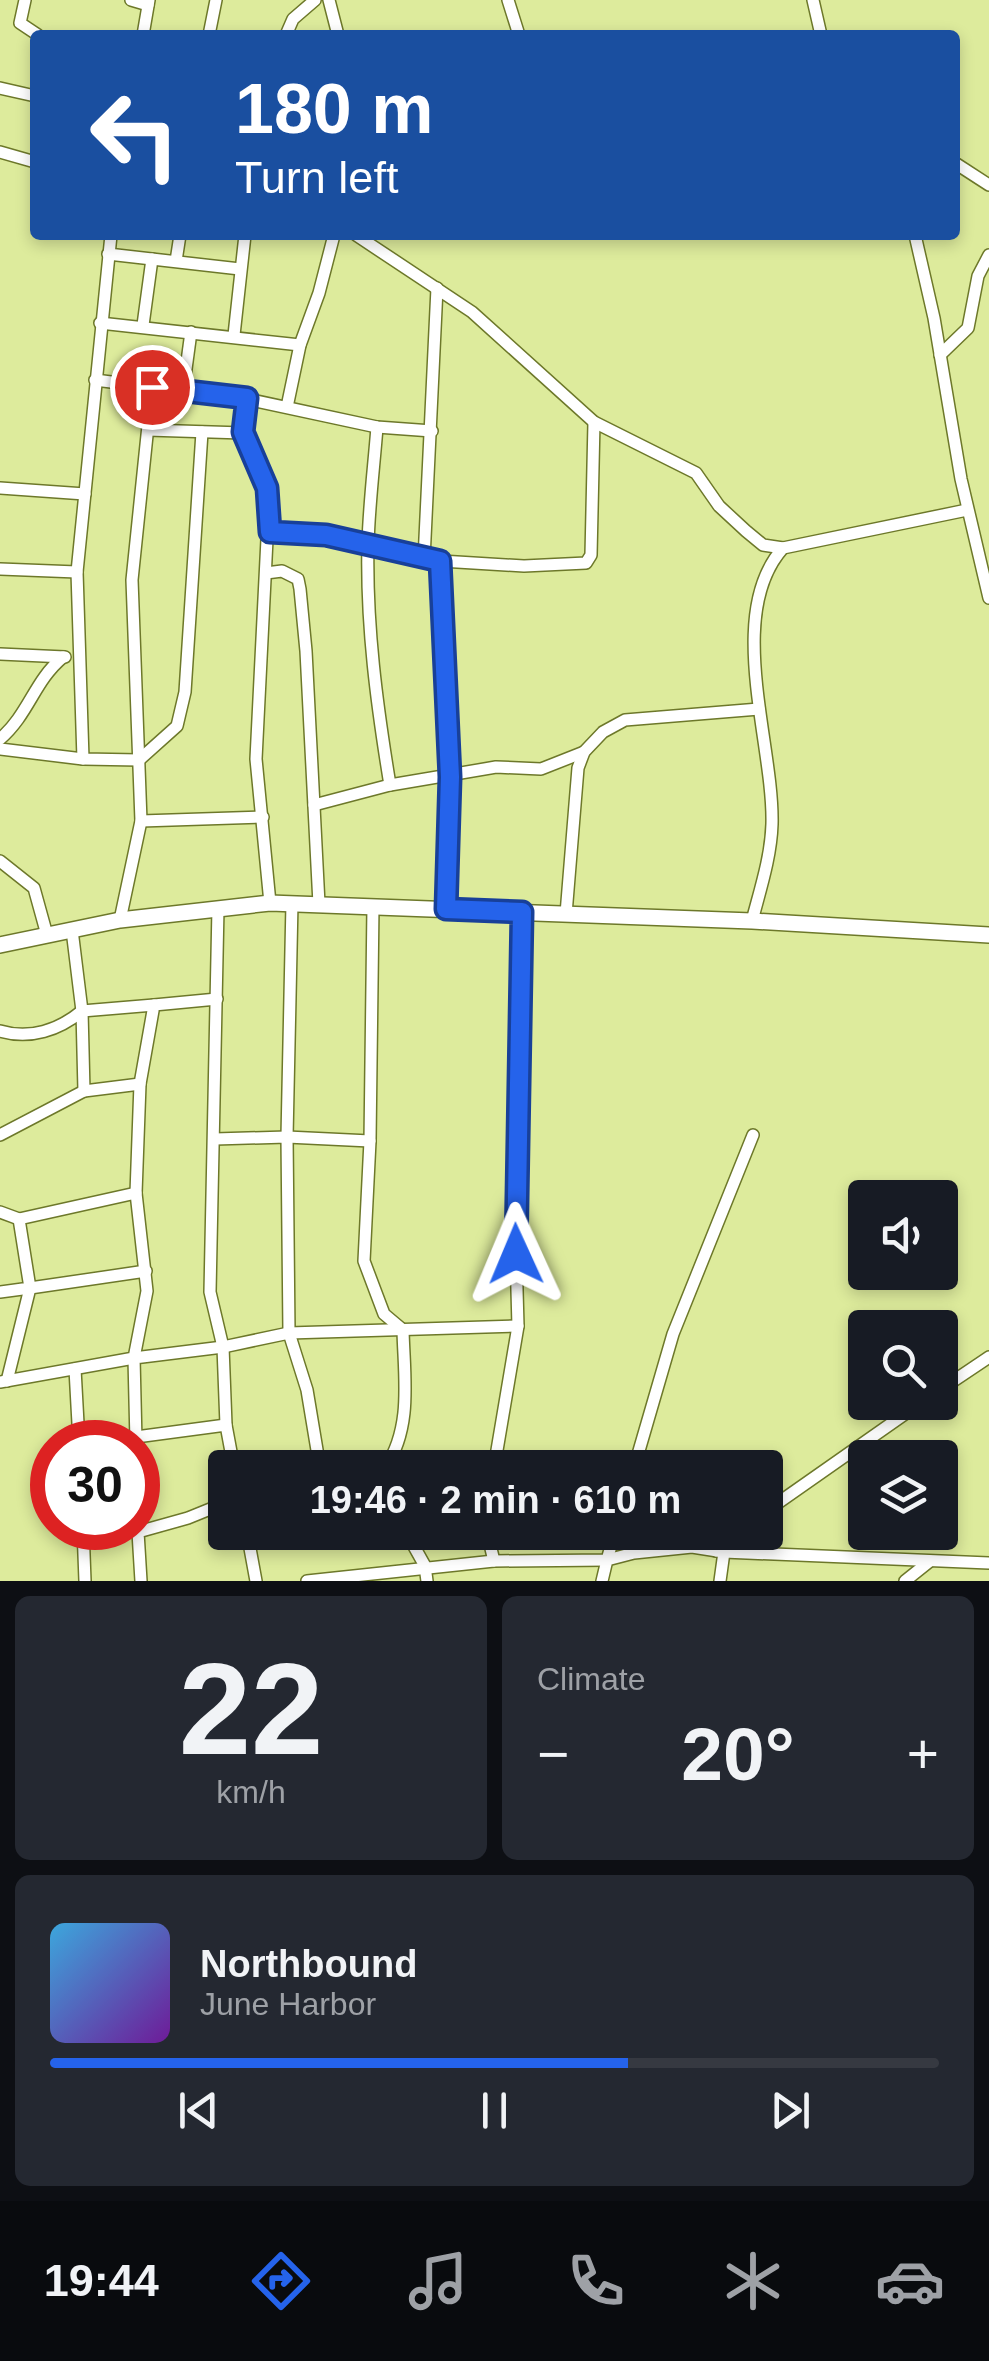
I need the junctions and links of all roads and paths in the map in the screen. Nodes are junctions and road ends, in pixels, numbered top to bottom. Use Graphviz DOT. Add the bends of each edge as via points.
graph roads {
  1 [pos="25,0"];
  2 [pos="131,0"];
  3 [pos="216,0"];
  4 [pos="316,0"];
  5 [pos="328,0"];
  6 [pos="508,0"];
  7 [pos="813,0"];
  8 [pos="149,2"];
  9 [pos="30,30"];
  10 [pos="143,30"];
  11 [pos="211,30"];
  12 [pos="288,30"];
  13 [pos="337,30"];
  14 [pos="517,30"];
  15 [pos="821,30"];
  16 [pos="0,88"];
  17 [pos="30,95"];
  18 [pos="0,152"];
  19 [pos="30,161"];
  20 [pos="960,166"];
  21 [pos="989,185"];
  22 [pos="110,240"];
  23 [pos="179,240"];
  24 [pos="244,240"];
  25 [pos="333,240"];
  26 [pos="364,240"];
  27 [pos="916,240"];
  28 [pos="108,254"];
  29 [pos="989,256"];
  30 [pos="152,259"];
  31 [pos="176,261"];
  32 [pos="240,269"];
  33 [pos="437,288"];
  34 [pos="100,323"];
  35 [pos="143,325"];
  36 [pos="191,332"];
  37 [pos="234,335"];
  38 [pos="300,344"];
  39 [pos="940,355"];
  40 [pos="95,380"];
  41 [pos="152,387"];
  42 [pos="183,391"];
  43 [pos="247,398"];
  44 [pos="287,408"];
  45 [pos="594,422"];
  46 [pos="377,427"];
  47 [pos="148,430"];
  48 [pos="432,431"];
  49 [pos="202,432"];
  50 [pos="243,432"];
  51 [pos="0,488"];
  52 [pos="85,494"];
  53 [pos="967,510"];
  54 [pos="270,532"];
  55 [pos="763,544"];
  56 [pos="368,545"];
  57 [pos="783,548"];
  58 [pos="424,558"];
  59 [pos="440,561"];
  60 [pos="770,563"];
  61 [pos="0,570"];
  62 [pos="78,572"];
  63 [pos="266,574"];
  64 [pos="989,598"];
  65 [pos="0,654"];
  66 [pos="63,657"];
  67 [pos="79,658"];
  68 [pos="760,708"];
  69 [pos="0,739"];
  70 [pos="0,749"];
  71 [pos="584,752"];
  72 [pos="83,759"];
  73 [pos="139,760"];
  74 [pos="450,777"];
  75 [pos="390,785"];
  76 [pos="314,804"];
  77 [pos="263,817"];
  78 [pos="141,821"];
  79 [pos="0,861"];
  80 [pos="270,903"];
  81 [pos="292,904"];
  82 [pos="319,904"];
  83 [pos="372,906"];
  84 [pos="218,908"];
  85 [pos="446,909"];
  86 [pos="522,912"];
  87 [pos="566,914"];
  88 [pos="120,920"];
  89 [pos="752,922"];
  90 [pos="72,930"];
  91 [pos="47,935"];
  92 [pos="989,935"];
  93 [pos="0,944"];
  94 [pos="217,999"];
  95 [pos="154,1005"];
  96 [pos="82,1011"];
  97 [pos="0,1032"];
  98 [pos="140,1084"];
  99 [pos="84,1091"];
  100 [pos="753,1135"];
  101 [pos="0,1136"];
  102 [pos="287,1137"];
  103 [pos="216,1139"];
  104 [pos="370,1141"];
  105 [pos="136,1193"];
  106 [pos="0,1212"];
  107 [pos="19,1219"];
  108 [pos="146,1270"];
  109 [pos="30,1288"];
  110 [pos="0,1292"];
  111 [pos="518,1326"];
  112 [pos="404,1330"];
  113 [pos="289,1333"];
  114 [pos="224,1347"];
  115 [pos="134,1358"];
  116 [pos="989,1358"];
  117 [pos="76,1368"];
  118 [pos="958,1378"];
  119 [pos="3,1381"];
  120 [pos="78,1420"];
  121 [pos="136,1420"];
  122 [pos="896,1420"];
  123 [pos="226,1425"];
  124 [pos="160,1436"];
  125 [pos="231,1450"];
  126 [pos="317,1450"];
  127 [pos="394,1450"];
  128 [pos="497,1450"];
  129 [pos="639,1450"];
  130 [pos="783,1499"];
  131 [pos="208,1510"];
  132 [pos="160,1526"];
  133 [pos="84,1550"];
  134 [pos="139,1550"];
  135 [pos="250,1550"];
  136 [pos="416,1550"];
  137 [pos="491,1550"];
  138 [pos="610,1550"];
  139 [pos="720,1552"];
  140 [pos="607,1560"];
  141 [pos="494,1561"];
  142 [pos="930,1561"];
  143 [pos="989,1563"];
  144 [pos="425,1566"];
  145 [pos="366,1577"];
  146 [pos="85,1581"];
  147 [pos="140,1581"];
  148 [pos="256,1581"];
  149 [pos="309,1581"];
  150 [pos="426,1581"];
  151 [pos="602,1581"];
  152 [pos="720,1581"];
  153 [pos="904,1581"];
  1 -- 9 [label="street" via="20,23"];
  2 -- 8 [label="street"];
  3 -- 11 [label="street"];
  4 -- 12 [label="street"];
  5 -- 13 [label="street"];
  6 -- 14 [label="street"];
  7 -- 15 [label="street"];
  8 -- 10 [label="street"];
  16 -- 17 [label="street"];
  18 -- 19 [label="street"];
  20 -- 21 [label="street"];
  22 -- 28 [label="street"];
  23 -- 31 [label="street"];
  24 -- 32 [label="street"];
  25 -- 38 [label="street"];
  26 -- 33 [label="street"];
  27 -- 39 [label="street"];
  28 -- 30 [label="street"];
  28 -- 34 [label="street"];
  29 -- 39 [label="street" via="968,328"];
  30 -- 31 [label="street"];
  30 -- 35 [label="street"];
  31 -- 32 [label="street"];
  32 -- 37 [label="street"];
  33 -- 45 [label="street"];
  33 -- 48 [label="street"];
  34 -- 35 [label="street"];
  34 -- 40 [label="street"];
  35 -- 36 [label="street"];
  36 -- 37 [label="street"];
  36 -- 42 [label="street"];
  37 -- 38 [label="street"];
  38 -- 44 [label="street"];
  39 -- 53 [label="street"];
  40 -- 41 [label="street"];
  40 -- 52 [label="street"];
  41 -- 42 [label="street"];
  41 -- 47 [label="street"];
  42 -- 43 [label="street"];
  43 -- 44 [label="street"];
  43 -- 50 [label="street"];
  44 -- 46 [label="street"];
  45 -- 55 [label="street" via="696,473 730,518"];
  45 -- 59 [label="street" via="588,562"];
  46 -- 48 [label="street"];
  46 -- 56 [label="street"];
  47 -- 49 [label="street"];
  47 -- 73 [label="street" via="132,580"];
  48 -- 58 [label="street"];
  49 -- 50 [label="street"];
  49 -- 73 [label="street" via="185,692 176,726"];
  50 -- 54 [label="street" via="267,488"];
  51 -- 52 [label="street"];
  52 -- 62 [label="street"];
  53 -- 57 [label="street"];
  53 -- 64 [label="street"];
  54 -- 56 [label="street"];
  54 -- 63 [label="street"];
  55 -- 57 [label="street"];
  55 -- 60 [label="street"];
  56 -- 58 [label="street"];
  56 -- 75 [label="street"];
  57 -- 60 [label="street"];
  58 -- 59 [label="street"];
  59 -- 74 [label="street"];
  60 -- 68 [label="street" via="756,623"];
  61 -- 62 [label="street"];
  62 -- 67 [label="street"];
  63 -- 76 [label="street" via="298,579"];
  63 -- 77 [label="street" via="256,759"];
  65 -- 66 [label="street"];
  66 -- 67 [label="street"];
  66 -- 69 [label="street" via="40,678 24,713"];
  67 -- 72 [label="street"];
  68 -- 71 [label="street" via="625,720"];
  68 -- 89 [label="street" via="772,824"];
  70 -- 72 [label="street"];
  71 -- 74 [label="street" via="541,769 496,767"];
  71 -- 87 [label="street"];
  72 -- 73 [label="street"];
  73 -- 78 [label="street"];
  74 -- 75 [label="street"];
  74 -- 85 [label="street"];
  75 -- 76 [label="street"];
  76 -- 82 [label="street"];
  77 -- 78 [label="street"];
  77 -- 80 [label="street"];
  78 -- 88 [label="street"];
  79 -- 91 [label="street" via="34,888"];
  80 -- 81 [label="street"];
  80 -- 84 [label="street"];
  81 -- 82 [label="street"];
  81 -- 102 [label="street"];
  82 -- 83 [label="street"];
  83 -- 85 [label="street"];
  83 -- 104 [label="street"];
  84 -- 88 [label="street"];
  84 -- 94 [label="street"];
  85 -- 86 [label="street"];
  86 -- 87 [label="street"];
  86 -- 111 [label="street"];
  87 -- 89 [label="street"];
  88 -- 90 [label="street"];
  89 -- 92 [label="street"];
  90 -- 91 [label="street"];
  90 -- 96 [label="street"];
  91 -- 93 [label="street"];
  94 -- 95 [label="street"];
  94 -- 103 [label="street"];
  95 -- 96 [label="street"];
  95 -- 98 [label="street"];
  96 -- 97 [label="street" via="62,1027"];
  96 -- 99 [label="street"];
  98 -- 99 [label="street"];
  98 -- 105 [label="street"];
  99 -- 101 [label="street"];
  100 -- 129 [label="street" via="674,1334"];
  102 -- 103 [label="street"];
  102 -- 104 [label="street"];
  102 -- 113 [label="street"];
  103 -- 114 [label="street" via="210,1292"];
  104 -- 112 [label="street" via="364,1261 384,1314"];
  105 -- 107 [label="street"];
  105 -- 108 [label="street"];
  106 -- 107 [label="street"];
  107 -- 109 [label="street"];
  108 -- 109 [label="street"];
  108 -- 115 [label="street"];
  109 -- 110 [label="street"];
  109 -- 119 [label="street"];
  111 -- 112 [label="street"];
  111 -- 128 [label="street"];
  112 -- 113 [label="street"];
  112 -- 127 [label="street" via="404,1419"];
  113 -- 114 [label="street"];
  113 -- 126 [label="street"];
  114 -- 115 [label="street"];
  114 -- 123 [label="street"];
  115 -- 117 [label="street"];
  115 -- 121 [label="street"];
  116 -- 118 [label="street"];
  117 -- 119 [label="street"];
  117 -- 120 [label="street"];
  122 -- 130 [label="street"];
  123 -- 124 [label="street"];
  123 -- 125 [label="street"];
  131 -- 132 [label="street"];
  133 -- 146 [label="street"];
  134 -- 147 [label="street"];
  135 -- 148 [label="street"];
  136 -- 144 [label="street"];
  137 -- 141 [label="street"];
  138 -- 140 [label="street"];
  139 -- 140 [label="street" via="669,1548"];
  139 -- 142 [label="street"];
  139 -- 152 [label="street"];
  140 -- 141 [label="street"];
  140 -- 151 [label="street"];
  141 -- 144 [label="street"];
  142 -- 143 [label="street"];
  142 -- 153 [label="street"];
  144 -- 145 [label="street"];
  144 -- 150 [label="street"];
  145 -- 149 [label="street"];
}
